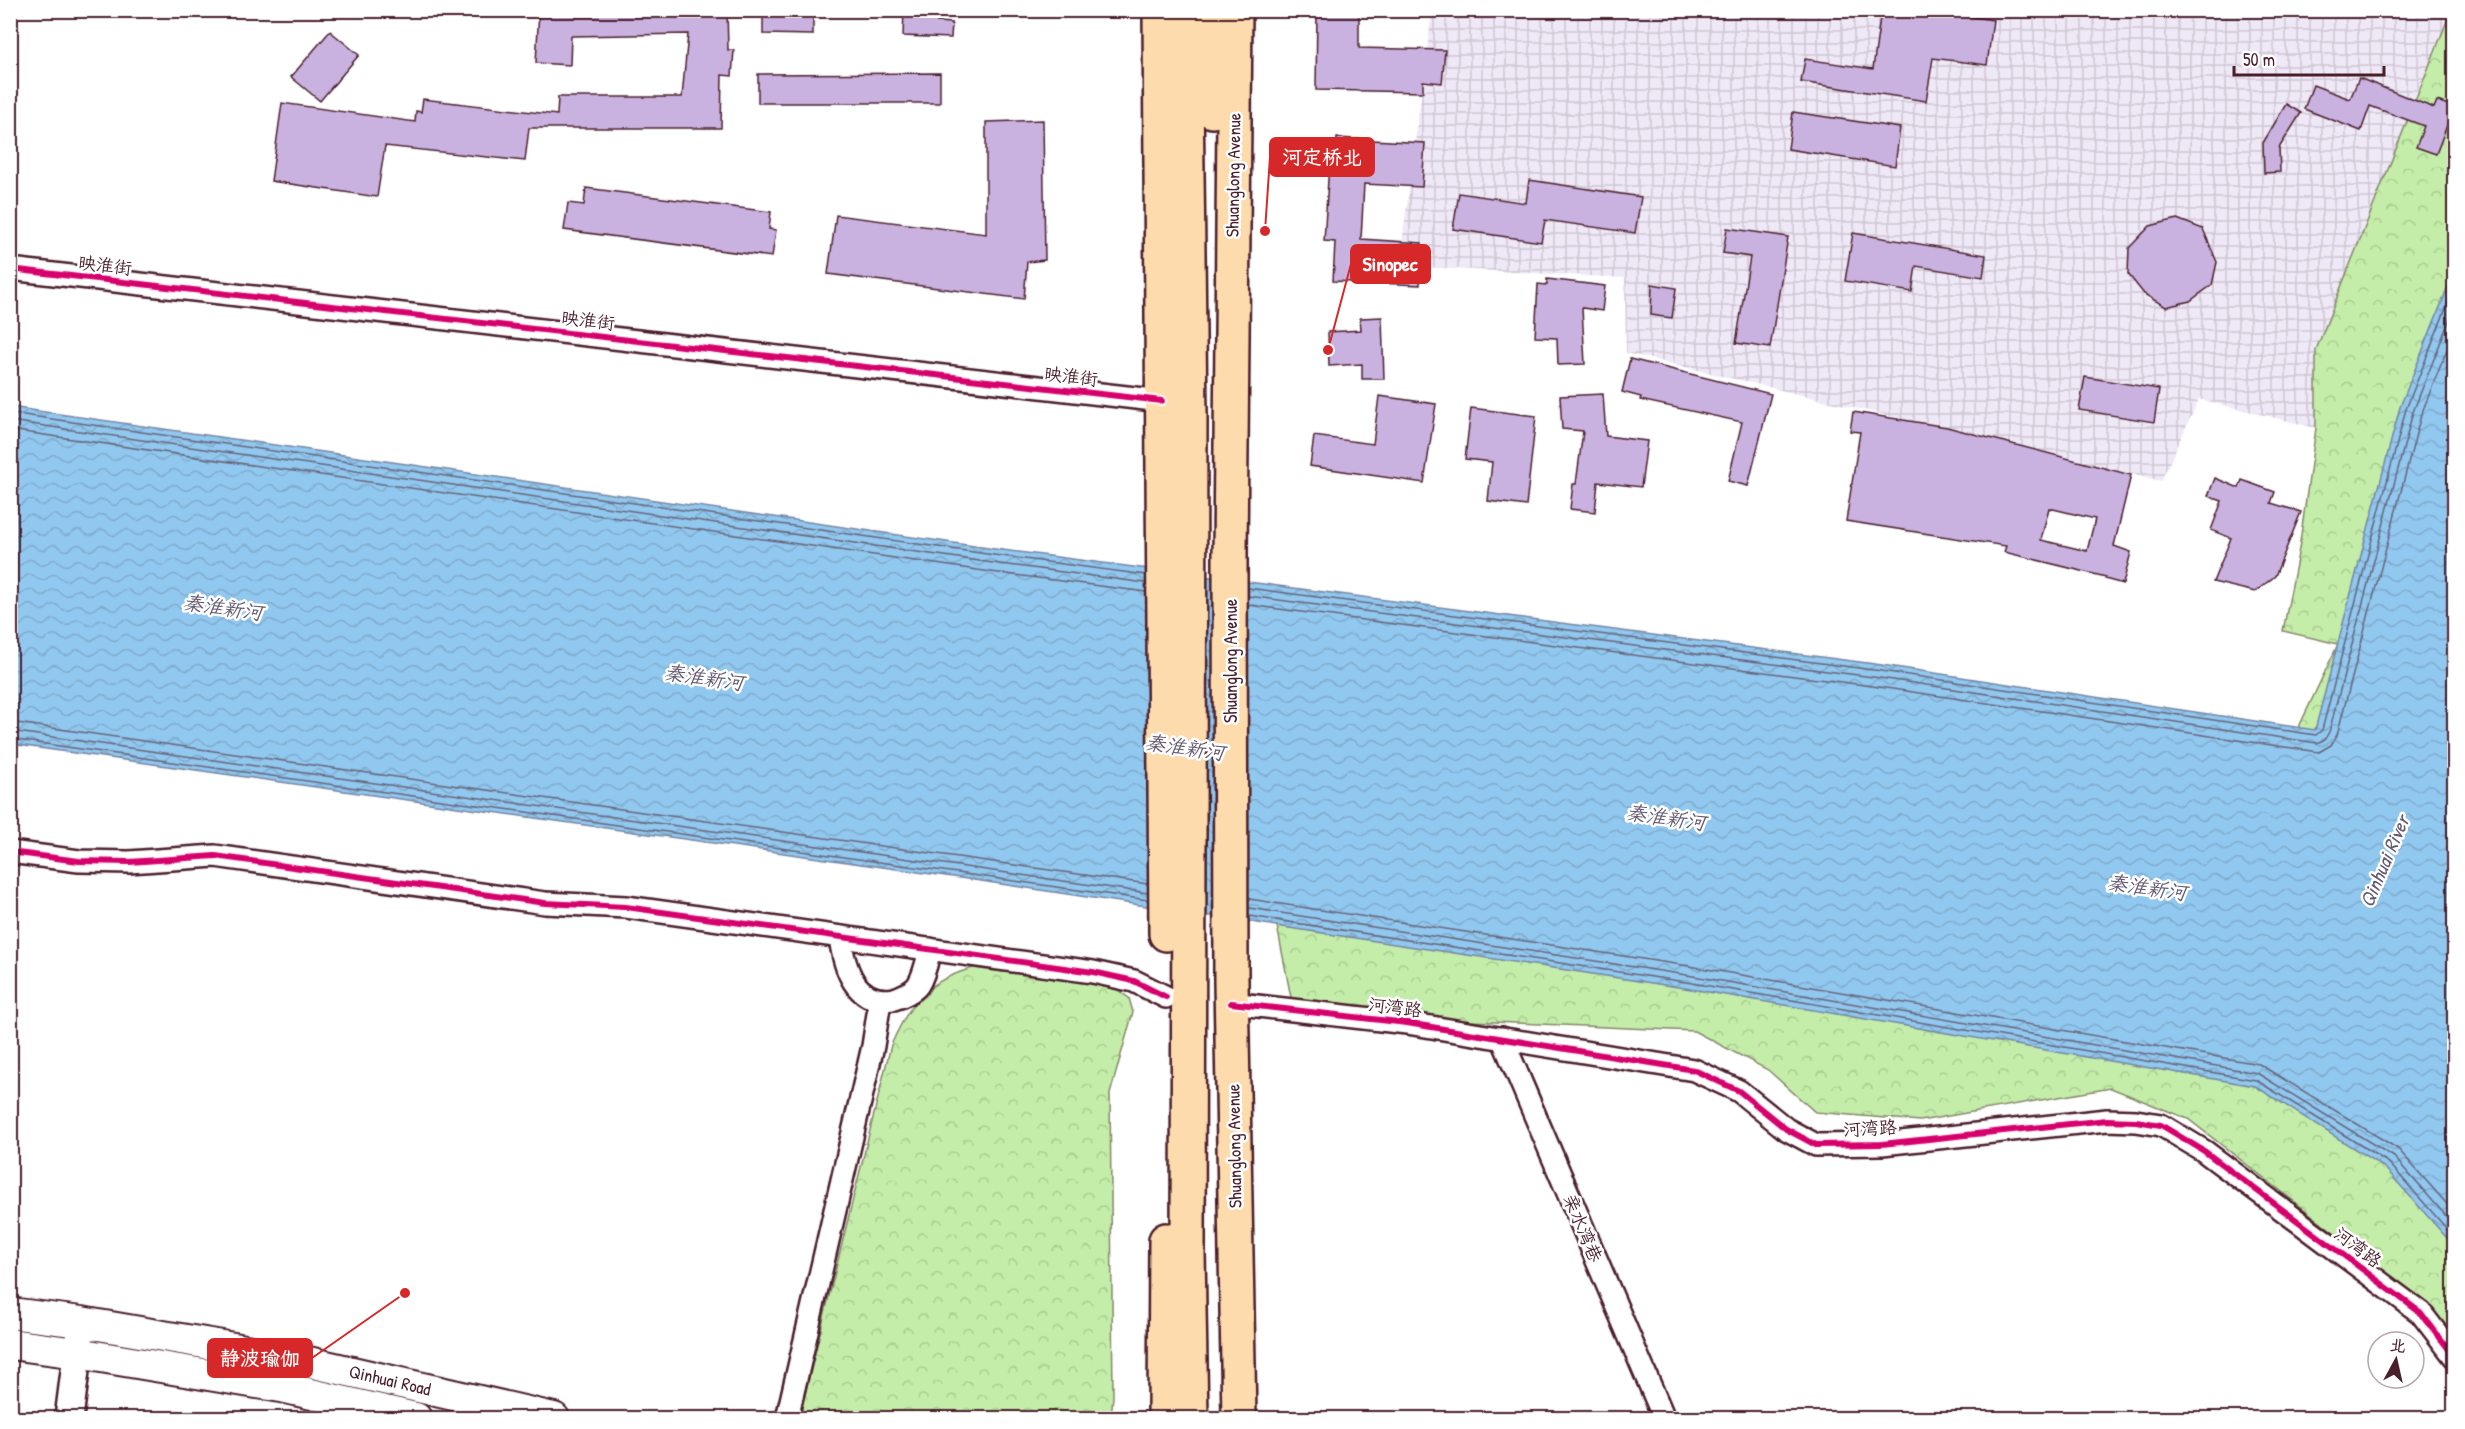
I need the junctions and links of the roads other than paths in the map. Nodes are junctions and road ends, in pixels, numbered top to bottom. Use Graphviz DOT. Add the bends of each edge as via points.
graph roads {
  1 [pos="1160,10"];
  2 [pos="1185,10"];
  3 [pos="1211,10"];
  4 [pos="1235,10"];
  5 [pos="10,269"];
  6 [pos="1189,411"];
  7 [pos="10,852"];
  8 [pos="840,937"];
  9 [pos="930,949"];
  10 [pos="1166,987"];
  11 [pos="1231,993"];
  12 [pos="880,1001"];
  13 [pos="1502,1038"];
  14 [pos="10,1313"];
  15 [pos="81,1322"];
  16 [pos="10,1344"];
  17 [pos="77,1353"];
  18 [pos="2454,1356"];
  19 [pos="69,1419"];
  20 [pos="416,1419"];
  21 [pos="554,1419"];
  22 [pos="787,1419"];
  23 [pos="1165,1419"];
  24 [pos="1191,1419"];
  25 [pos="1216,1419"];
  26 [pos="1239,1419"];
  27 [pos="1664,1419"];
  1 -- 6 [label="highway"];
  2 -- 6 [label="highway"];
  3 -- 6 [label="highway"];
  4 -- 11 [label="highway, Shuanglong Avenue"];
  5 -- 6 [label="street, 映淮街"];
  6 -- 10 [label="highway" via="1163,551"];
  6 -- 24 [label="highway"];
  6 -- 25 [label="highway"];
  7 -- 8 [label="street" via="119,862 215,856 545,903 626,907"];
  8 -- 9 [label="street"];
  8 -- 12 [label="street" via="852,981"];
  9 -- 10 [label="street" via="1093,972"];
  9 -- 12 [label="street" via="917,987 897,998"];
  10 -- 23 [label="highway"];
  11 -- 13 [label="street, 河湾路"];
  11 -- 26 [label="highway, Shuanglong Avenue"];
  12 -- 22 [label="street"];
  13 -- 18 [label="street, 河湾路" via="1694,1070 1739,1091 1785,1129 1816,1145 1882,1144 2107,1120 2161,1125 2204,1151 2421,1312"];
  13 -- 27 [label="street, 亲水湾巷"];
  14 -- 15 [label="main road, Qinhuai Road"];
  15 -- 17 [label="street"];
  15 -- 21 [label="main road, Qinhuai Road" via="287,1356"];
  16 -- 17 [label="main road, Qinhuai Road"];
  17 -- 19 [label="street"];
  17 -- 20 [label="main road, Qinhuai Road" via="281,1387"];
}
